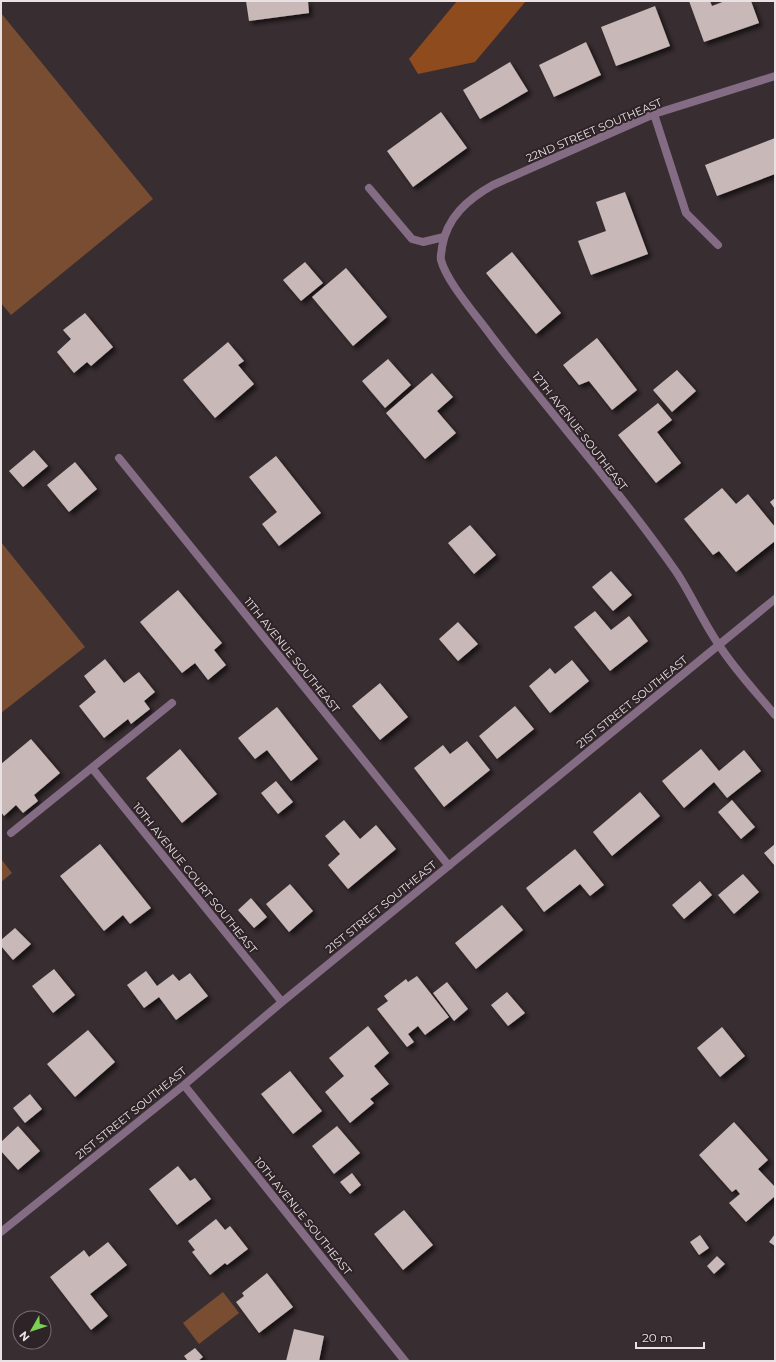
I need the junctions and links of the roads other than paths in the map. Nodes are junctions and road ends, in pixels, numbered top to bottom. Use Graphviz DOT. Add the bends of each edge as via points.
graph roads {
  1 [pos="775,76"];
  2 [pos="654,114"];
  3 [pos="369,188"];
  4 [pos="444,237"];
  5 [pos="718,245"];
  6 [pos="119,458"];
  7 [pos="775,599"];
  8 [pos="719,646"];
  9 [pos="172,703"];
  10 [pos="775,715"];
  11 [pos="92,768"];
  12 [pos="12,833"];
  13 [pos="449,866"];
  14 [pos="282,1002"];
  15 [pos="184,1085"];
  16 [pos="1,1232"];
  17 [pos="405,1361"];
  1 -- 2 [label="street, 22ND STREET SOUTHEAST"];
  2 -- 4 [label="street, 22ND STREET SOUTHEAST" via="475,195 460,208"];
  2 -- 5 [label="street" via="686,213"];
  3 -- 4 [label="street" via="412,239 423,242"];
  4 -- 8 [label="street, 12TH AVENUE SOUTHEAST" via="441,258 444,269 462,297 677,574"];
  6 -- 13 [label="street, 11TH AVENUE SOUTHEAST"];
  7 -- 8 [label="street, 21ST STREET SOUTHEAST"];
  8 -- 10 [label="street, 12TH AVENUE SOUTHEAST"];
  8 -- 13 [label="street, 21ST STREET SOUTHEAST"];
  9 -- 11 [label="street"];
  11 -- 12 [label="street"];
  11 -- 14 [label="street, 10TH AVENUE COURT SOUTHEAST"];
  13 -- 14 [label="street, 21ST STREET SOUTHEAST"];
  14 -- 15 [label="street, 21ST STREET SOUTHEAST"];
  15 -- 16 [label="street, 21ST STREET SOUTHEAST"];
  15 -- 17 [label="street, 10TH AVENUE SOUTHEAST"];
}
